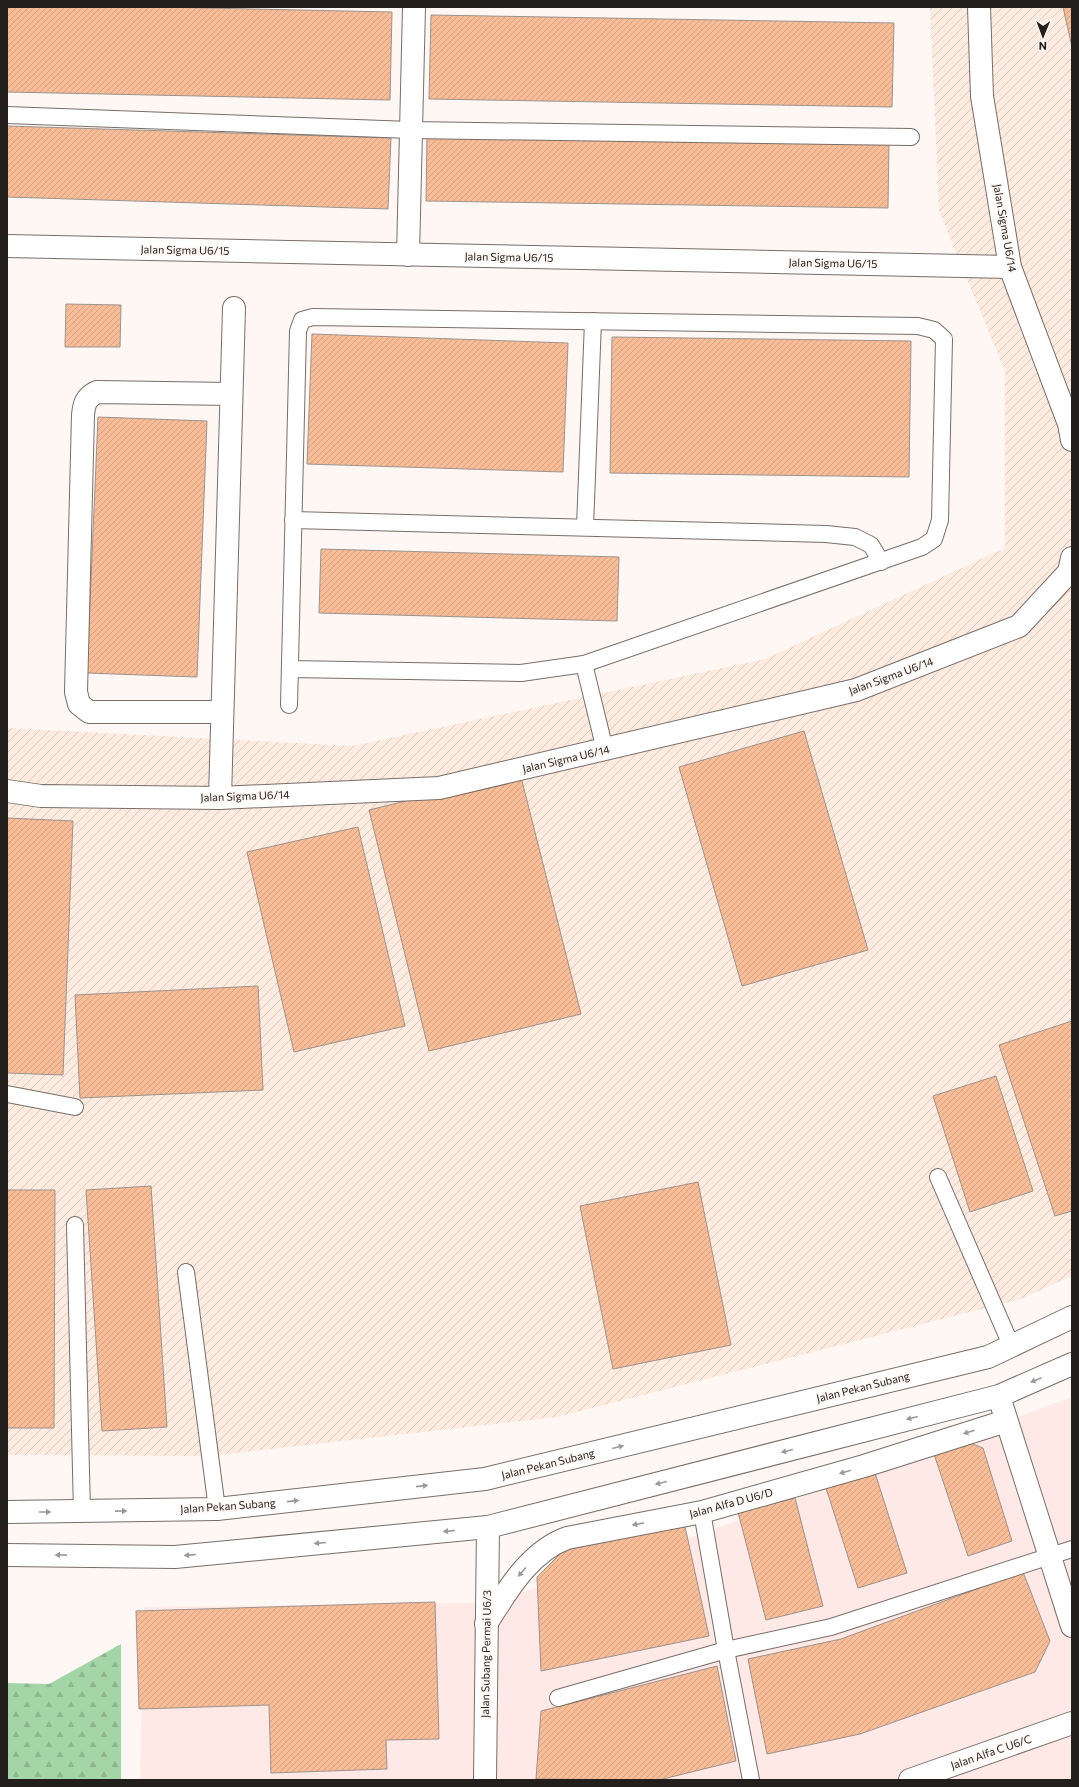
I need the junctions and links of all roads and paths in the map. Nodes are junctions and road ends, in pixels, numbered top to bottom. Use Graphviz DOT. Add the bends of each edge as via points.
graph roads {
  1 [pos="414,7"];
  2 [pos="979,7"];
  3 [pos="7,115"];
  4 [pos="411,130"];
  5 [pos="911,137"];
  6 [pos="7,246"];
  7 [pos="408,255"];
  8 [pos="1010,268"];
  9 [pos="234,308"];
  10 [pos="593,321"];
  11 [pos="231,394"];
  12 [pos="1072,440"];
  13 [pos="293,520"];
  14 [pos="585,527"];
  15 [pos="1072,558"];
  16 [pos="881,562"];
  17 [pos="584,664"];
  18 [pos="290,669"];
  19 [pos="289,705"];
  20 [pos="222,712"];
  21 [pos="605,750"];
  22 [pos="7,791"];
  23 [pos="220,798"];
  24 [pos="7,1094"];
  25 [pos="75,1107"];
  26 [pos="938,1177"];
  27 [pos="75,1225"];
  28 [pos="186,1272"];
  29 [pos="1072,1317"];
  30 [pos="1011,1346"];
  31 [pos="1072,1364"];
  32 [pos="999,1396"];
  33 [pos="1006,1421"];
  34 [pos="217,1509"];
  35 [pos="7,1512"];
  36 [pos="82,1512"];
  37 [pos="702,1512"];
  38 [pos="488,1527"];
  39 [pos="1072,1549"];
  40 [pos="7,1555"];
  41 [pos="1050,1556"];
  42 [pos="486,1624"];
  43 [pos="1072,1626"];
  44 [pos="726,1650"];
  45 [pos="558,1698"];
  46 [pos="1072,1723"];
  47 [pos="485,1780"];
  48 [pos="751,1780"];
  49 [pos="910,1780"];
  1 -- 4 [label="street"];
  2 -- 8 [label="street, Jalan Sigma U6/14" via="982,96"];
  3 -- 4 [label="lane"];
  4 -- 5 [label="lane"];
  4 -- 7 [label="street"];
  6 -- 7 [label="street, Jalan Sigma U6/15"];
  7 -- 8 [label="street, Jalan Sigma U6/15"];
  8 -- 12 [label="street, Jalan Sigma U6/14" via="1069,424"];
  9 -- 11 [label="street"];
  10 -- 13 [label="lane" via="313,317 302,320 298,331"];
  10 -- 14 [label="lane"];
  10 -- 16 [label="lane" via="918,326 934,330 944,339 940,520 934,539 922,547"];
  11 -- 20 [label="street"];
  11 -- 20 [label="street" via="97,392 84,404 83,415 76,692 79,704 89,712"];
  13 -- 14 [label="lane"];
  13 -- 18 [label="lane"];
  14 -- 16 [label="lane" via="855,537 870,545"];
  15 -- 21 [label="street, Jalan Sigma U6/14" via="1069,572 1019,626 856,690"];
  16 -- 17 [label="lane"];
  17 -- 18 [label="lane" via="521,673"];
  17 -- 21 [label="lane"];
  18 -- 19 [label="lane"];
  20 -- 23 [label="street"];
  21 -- 23 [label="street, Jalan Sigma U6/14" via="439,788"];
  22 -- 23 [label="street, Jalan Sigma U6/14" via="41,796"];
  24 -- 25 [label="lane"];
  26 -- 30 [label="lane"];
  27 -- 36 [label="lane"];
  28 -- 34 [label="lane"];
  29 -- 30 [label="street, Jalan Pekan Subang"];
  34 -- 30 [label="street, Jalan Pekan Subang, one-way" via="485,1479 988,1357"];
  31 -- 32 [label="street, one-way"];
  32 -- 33 [label="street"];
  32 -- 38 [label="street, one-way"];
  33 -- 37 [label="street, Jalan Alfa D U6/D, one-way" via="864,1466"];
  33 -- 41 [label="street"];
  36 -- 34 [label="street, Jalan Pekan Subang, one-way"];
  35 -- 36 [label="street, Jalan Pekan Subang, one-way"];
  37 -- 42 [label="street, Jalan Alfa D U6/D, one-way" via="567,1538 551,1544 504,1594"];
  37 -- 44 [label="lane"];
  38 -- 40 [label="street, one-way" via="175,1557"];
  38 -- 42 [label="street, Jalan Subang Permai U6/3"];
  39 -- 41 [label="lane"];
  41 -- 43 [label="street"];
  41 -- 44 [label="lane" via="831,1627"];
  42 -- 47 [label="street, Jalan Subang Permai U6/3"];
  44 -- 45 [label="lane"];
  44 -- 48 [label="lane"];
  46 -- 49 [label="street, Jalan Alfa C U6/C"];
}
